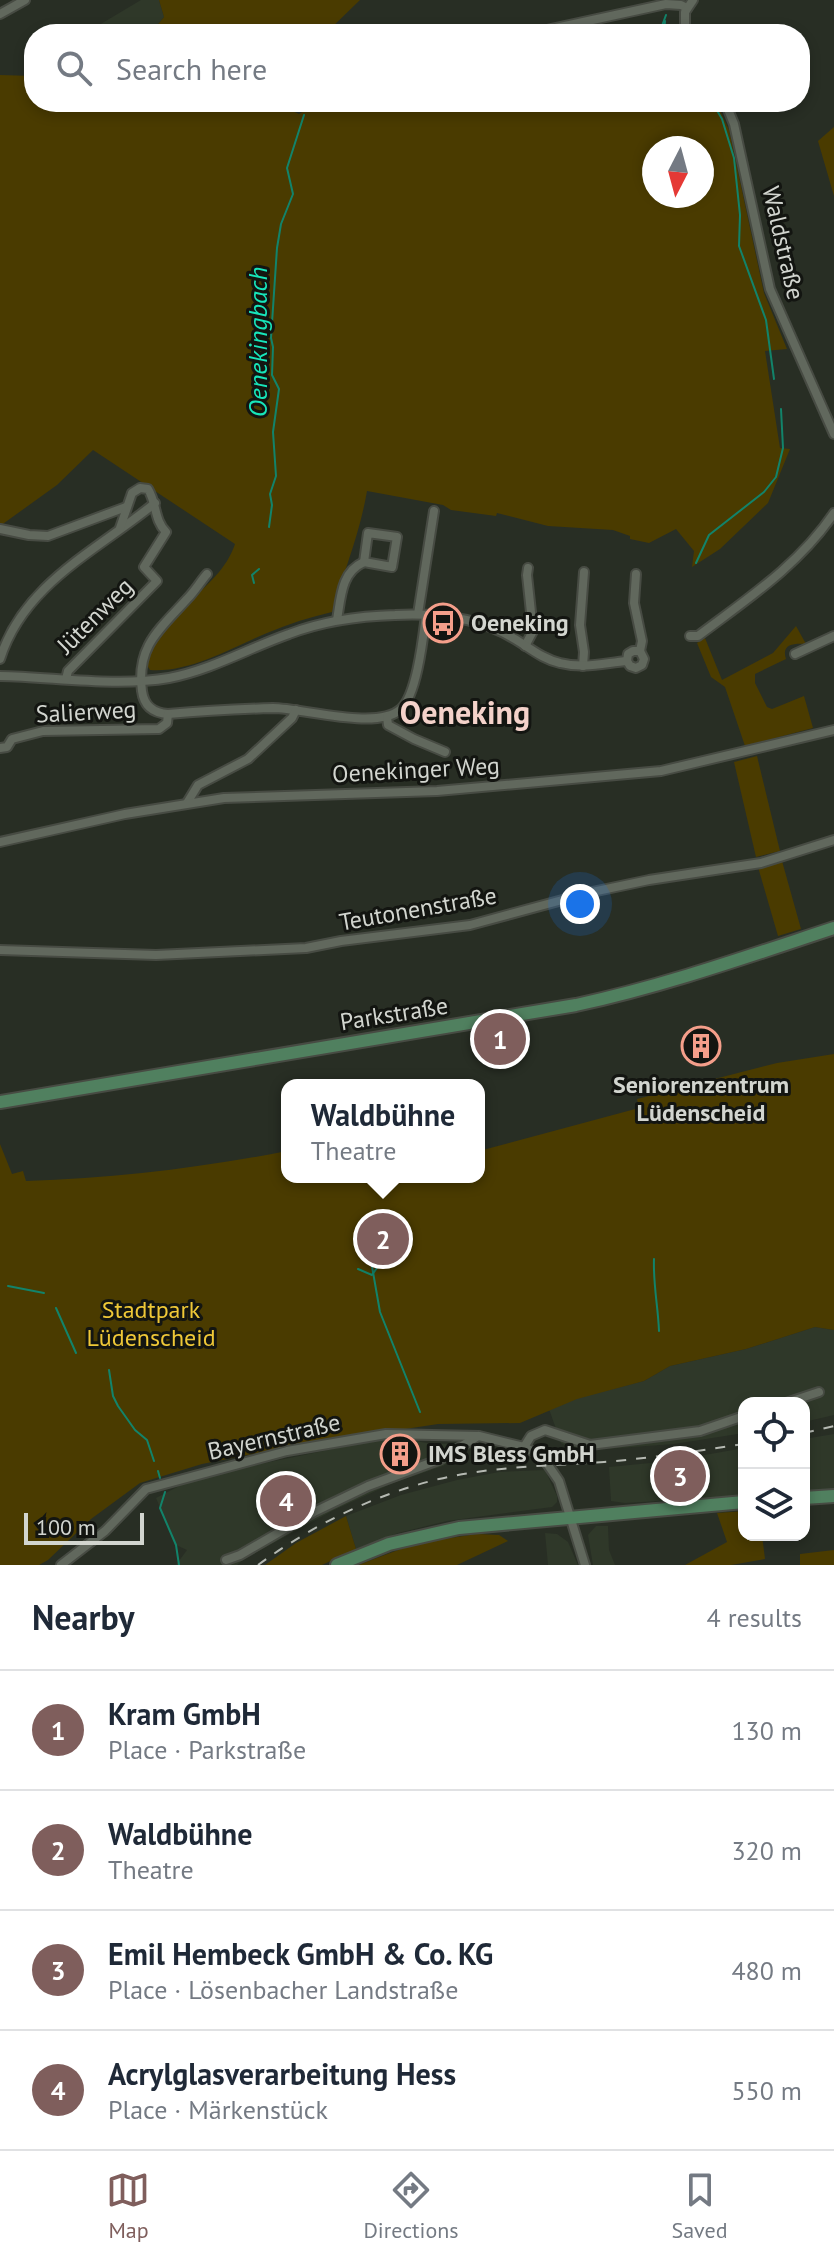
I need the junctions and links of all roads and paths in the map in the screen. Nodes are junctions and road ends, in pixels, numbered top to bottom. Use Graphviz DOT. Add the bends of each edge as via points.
graph roads {
  1 [pos="25,0"];
  2 [pos="690,4"];
  3 [pos="0,14"];
  4 [pos="574,24"];
  5 [pos="687,24"];
  6 [pos="729,112"];
  7 [pos="834,434"];
  8 [pos="155,503"];
  9 [pos="126,507"];
  10 [pos="434,511"];
  11 [pos="834,513"];
  12 [pos="120,528"];
  13 [pos="0,529"];
  14 [pos="364,562"];
  15 [pos="528,568"];
  16 [pos="584,572"];
  17 [pos="207,574"];
  18 [pos="636,574"];
  19 [pos="422,614"];
  20 [pos="337,620"];
  21 [pos="690,636"];
  22 [pos="834,636"];
  23 [pos="2,645"];
  24 [pos="525,646"];
  25 [pos="640,651"];
  26 [pos="795,654"];
  27 [pos="0,659"];
  28 [pos="627,661"];
  29 [pos="583,666"];
  30 [pos="0,676"];
  31 [pos="66,679"];
  32 [pos="142,681"];
  33 [pos="296,710"];
  34 [pos="168,714"];
  35 [pos="387,717"];
  36 [pos="834,730"];
  37 [pos="0,748"];
  38 [pos="445,752"];
  39 [pos="187,803"];
  40 [pos="834,840"];
  41 [pos="0,842"];
  42 [pos="834,928"];
  43 [pos="0,950"];
  44 [pos="0,1102"];
  45 [pos="819,1392"];
  46 [pos="804,1397"];
  47 [pos="738,1418"];
  48 [pos="479,1436"];
  49 [pos="524,1447"];
  50 [pos="834,1496"];
  51 [pos="810,1498"];
  52 [pos="738,1503"];
  53 [pos="572,1518"];
  54 [pos="226,1560"];
  55 [pos="61,1565"];
  56 [pos="337,1565"];
  57 [pos="585,1565"];
  1 -- 3 [label="street"];
  2 -- 4 [label="street" via="666,4"];
  2 -- 5 [label="street"];
  6 -- 7 [label="street, Waldstraße" via="770,289"];
  8 -- 9 [label="street" via="148,489 140,488"];
  8 -- 12 [label="street"];
  8 -- 31 [label="street, Jütenweg" via="158,524 166,532 144,567 157,581"];
  9 -- 12 [label="street"];
  9 -- 13 [label="street" via="48,536"];
  10 -- 19 [label="street"];
  11 -- 21 [label="street" via="773,579 698,636"];
  12 -- 23 [label="street" via="38,593"];
  14 -- 14 [label="street" via="392,567 397,537 368,533"];
  14 -- 20 [label="street" via="346,577"];
  15 -- 24 [label="street" via="533,631"];
  16 -- 29 [label="street"];
  17 -- 32 [label="street" via="150,640"];
  18 -- 25 [label="street"];
  19 -- 20 [label="street"];
  19 -- 24 [label="street" via="483,624"];
  19 -- 35 [label="street" via="410,696"];
  20 -- 32 [label="street" via="203,669"];
  22 -- 26 [label="street"];
  23 -- 27 [label="street"];
  24 -- 29 [label="street" via="560,663"];
  25 -- 28 [label="street" via="630,652"];
  25 -- 28 [label="street" via="640,667"];
  28 -- 29 [label="street"];
  30 -- 31 [label="street"];
  31 -- 32 [label="street"];
  32 -- 34 [label="street" via="147,705"];
  33 -- 34 [label="street"];
  33 -- 35 [label="street" via="330,717"];
  33 -- 39 [label="street" via="251,757 198,785"];
  34 -- 37 [label="street, Salierweg" via="159,729 43,731"];
  35 -- 38 [label="street" via="388,725"];
  36 -- 39 [label="street, Oenekinger Weg" via="642,774"];
  39 -- 41 [label="street, Oenekinger Weg"];
  40 -- 43 [label="street, Teutonenstraße" via="761,863 592,892 470,925 306,948 156,955"];
  42 -- 44 [label="street, Parkstraße" via="676,980 576,1005"];
  45 -- 46 [label="street"];
  47 -- 49 [label="street" via="700,1431 590,1445 545,1430 531,1436"];
  48 -- 49 [label="street, Bayernstraße"];
  48 -- 54 [label="street" via="441,1459 314,1512"];
  48 -- 55 [label="street, Bayernstraße" via="386,1434 287,1451 146,1489"];
  49 -- 53 [label="street" via="556,1475"];
  50 -- 51 [label="street"];
  52 -- 53 [label="street"];
  53 -- 56 [label="street" via="441,1531"];
  53 -- 57 [label="street"];
}
